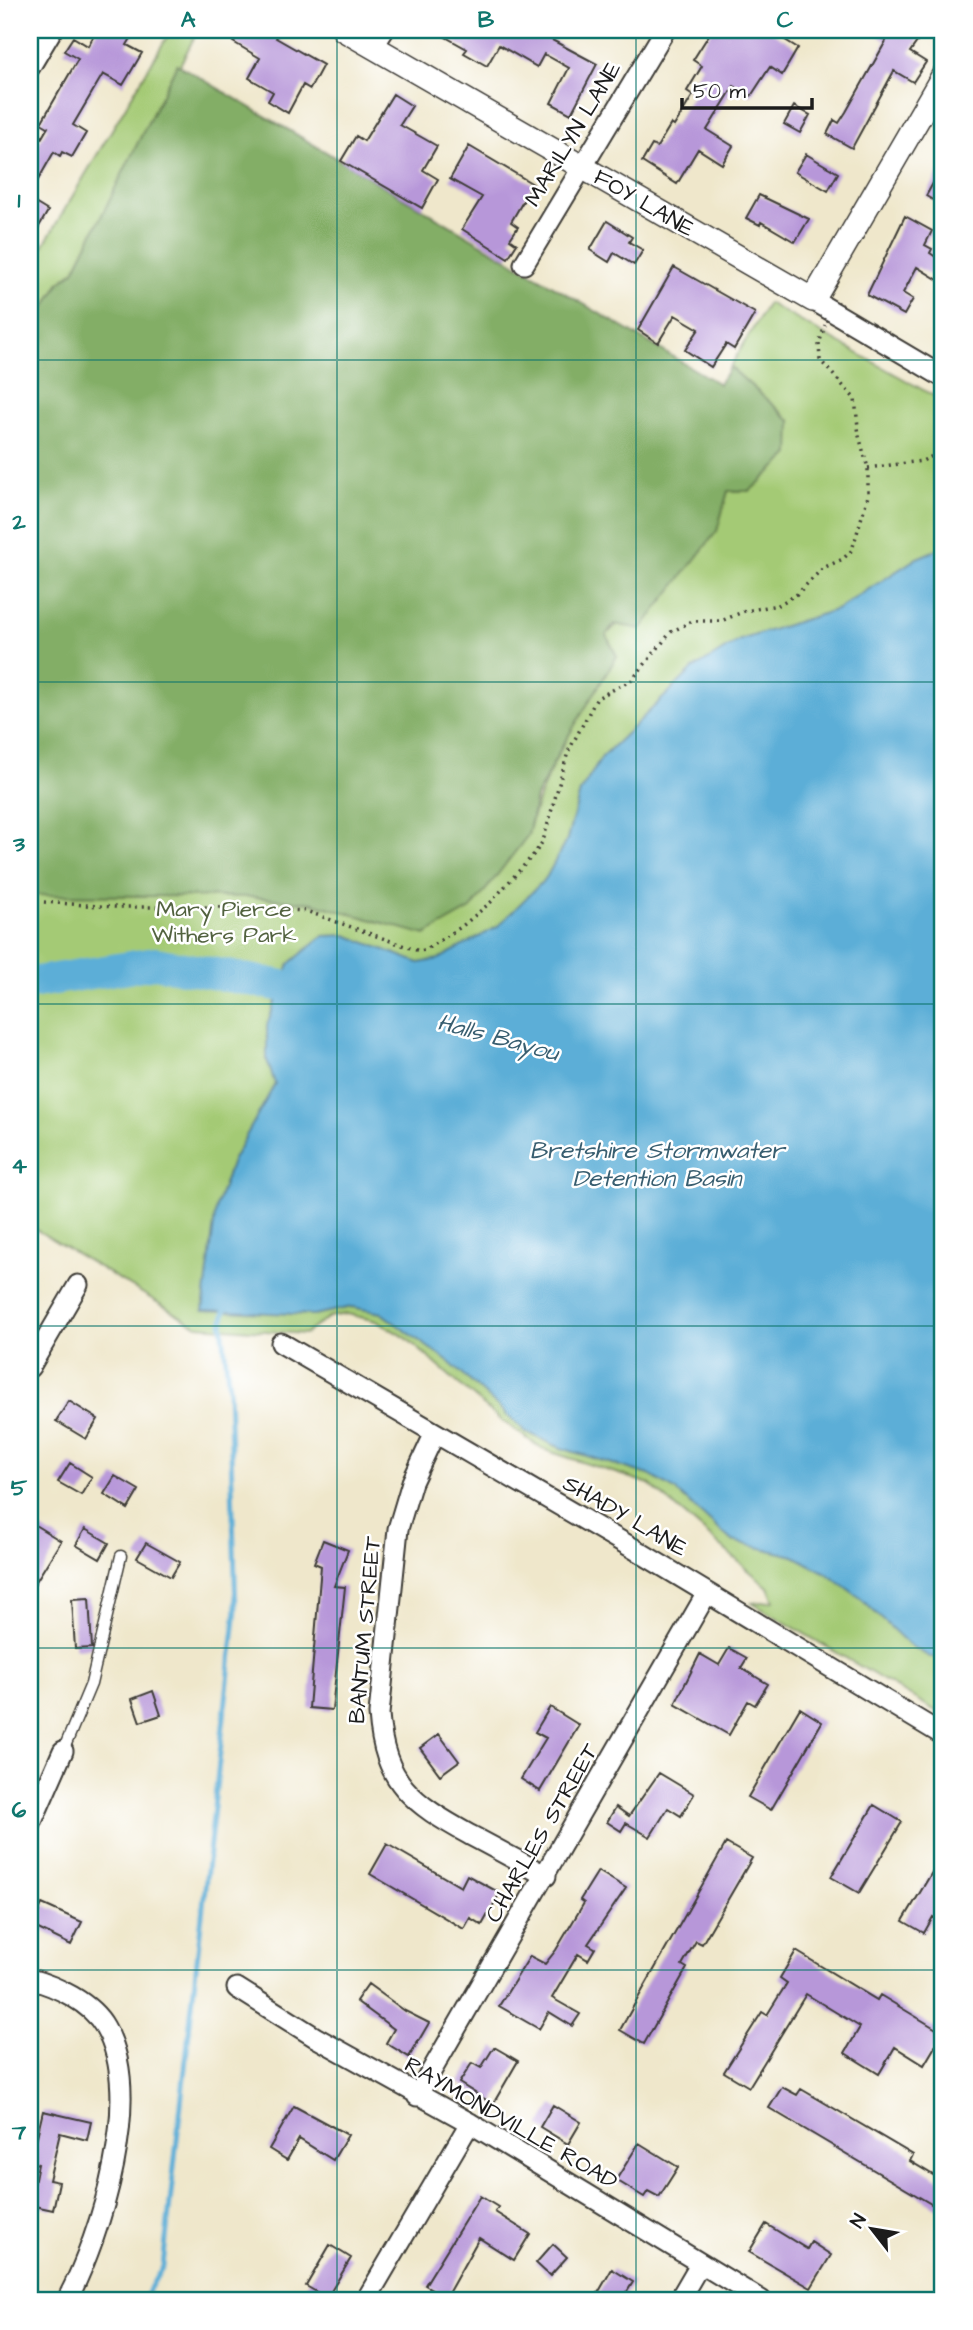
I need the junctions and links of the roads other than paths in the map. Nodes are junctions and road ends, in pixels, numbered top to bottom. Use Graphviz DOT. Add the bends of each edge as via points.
graph roads {
  1 [pos="52,30"];
  2 [pos="344,30"];
  3 [pos="664,30"];
  4 [pos="378,38"];
  5 [pos="30,67"];
  6 [pos="943,76"];
  7 [pos="582,168"];
  8 [pos="524,264"];
  9 [pos="813,300"];
  10 [pos="943,377"];
  11 [pos="78,1285"];
  12 [pos="281,1343"];
  13 [pos="30,1367"];
  14 [pos="434,1435"];
  15 [pos="121,1556"];
  16 [pos="707,1593"];
  17 [pos="943,1735"];
  18 [pos="63,1751"];
  19 [pos="30,1826"];
  20 [pos="546,1876"];
  21 [pos="30,1979"];
  22 [pos="237,1988"];
  23 [pos="417,2096"];
  24 [pos="470,2123"];
  25 [pos="700,2264"];
  26 [pos="67,2300"];
  27 [pos="366,2300"];
  28 [pos="678,2300"];
  29 [pos="761,2300"];
  1 -- 5 [label="street"];
  2 -- 4 [label="street, FOY LANE"];
  3 -- 7 [label="street, MARILYN LANE"];
  4 -- 7 [label="street, FOY LANE"];
  6 -- 9 [label="street"];
  7 -- 8 [label="street, MARILYN LANE"];
  7 -- 9 [label="street, FOY LANE"];
  9 -- 10 [label="street, FOY LANE"];
  11 -- 13 [label="street"];
  12 -- 14 [label="street, SHADY LANE"];
  14 -- 16 [label="street, SHADY LANE"];
  14 -- 20 [label="street, BANTUM STREET" via="412,1482 398,1530 379,1714 381,1743 389,1765 414,1801"];
  15 -- 18 [label="lane" via="91,1684"];
  16 -- 17 [label="street, SHADY LANE"];
  16 -- 20 [label="street, CHARLES STREET"];
  18 -- 19 [label="street"];
  20 -- 23 [label="street, CHARLES STREET"];
  21 -- 26 [label="street" via="63,1991 105,2025 119,2074 114,2166 106,2206"];
  22 -- 23 [label="street, RAYMONDVILLE ROAD"];
  23 -- 24 [label="street, RAYMONDVILLE ROAD"];
  24 -- 25 [label="street, RAYMONDVILLE ROAD"];
  24 -- 27 [label="street"];
  25 -- 28 [label="street"];
  25 -- 29 [label="street, RAYMONDVILLE ROAD"];
}
